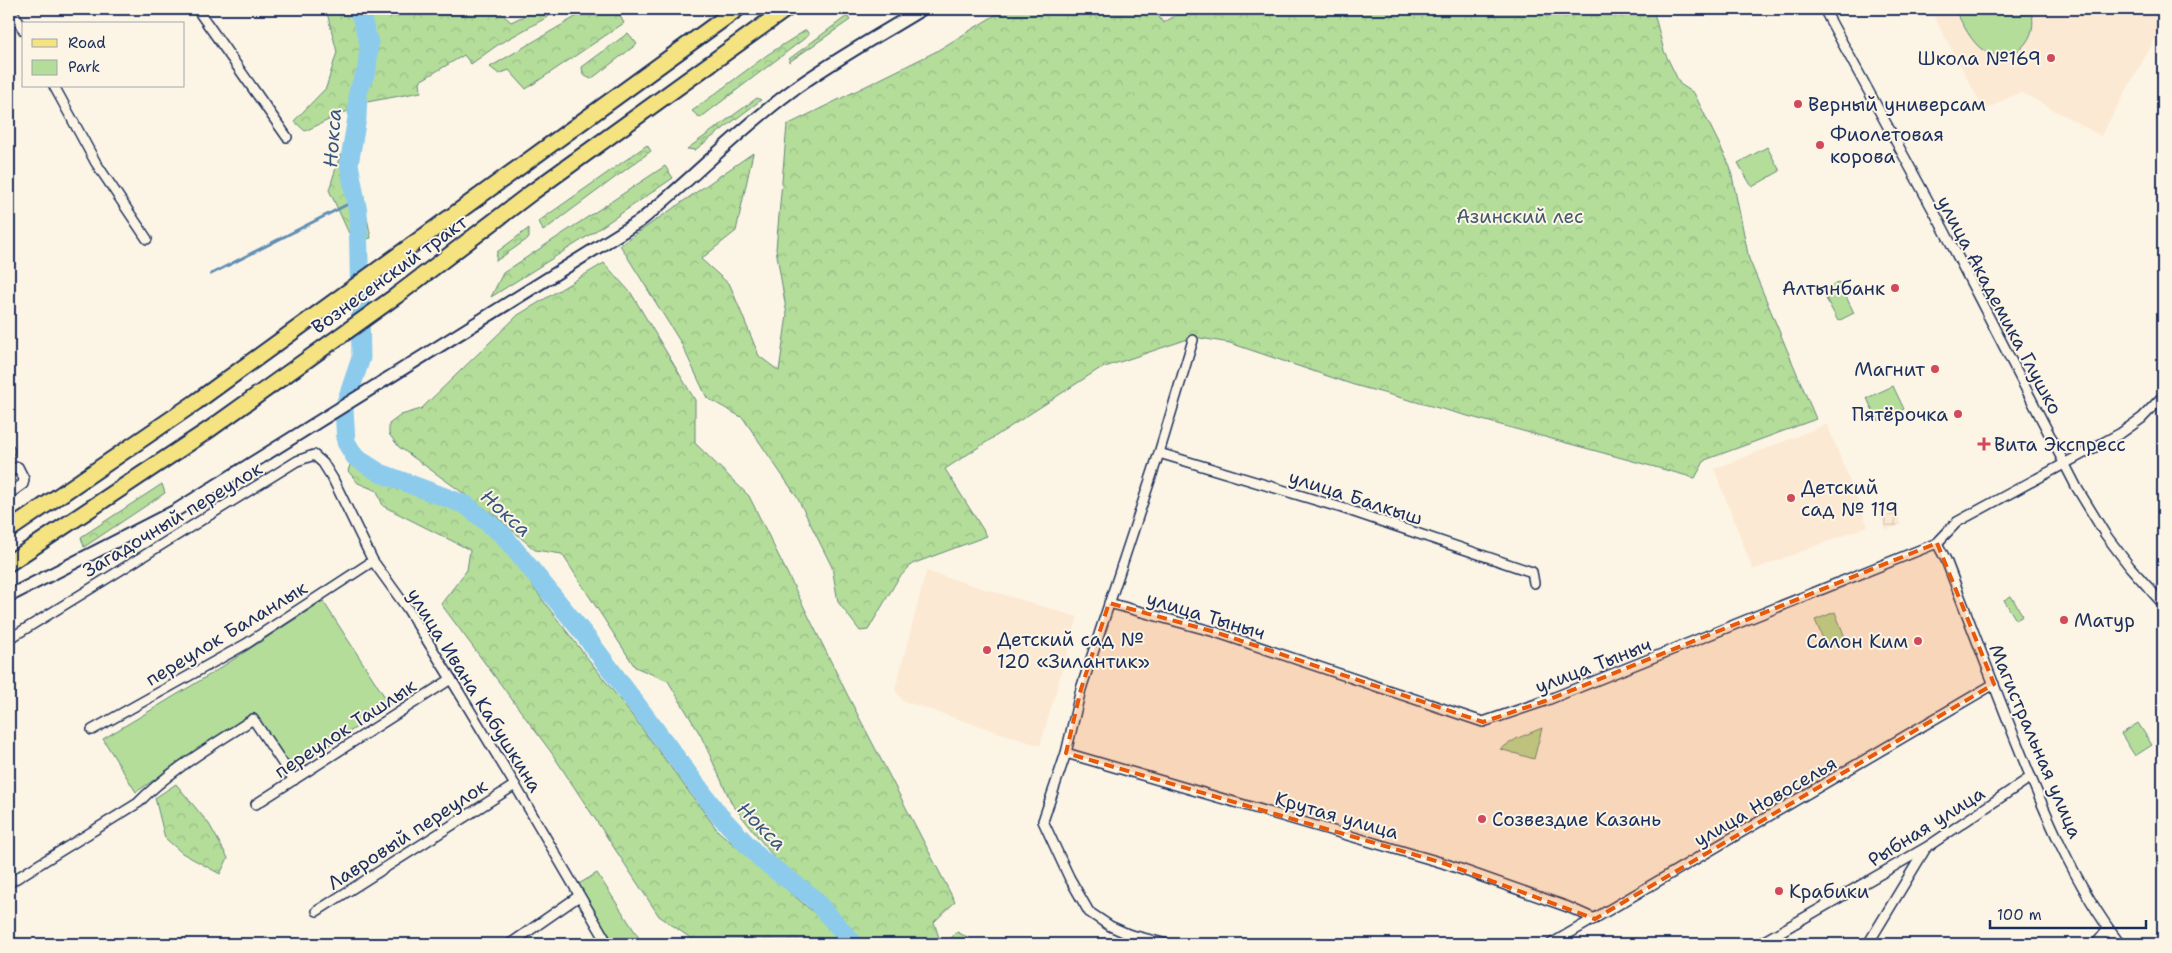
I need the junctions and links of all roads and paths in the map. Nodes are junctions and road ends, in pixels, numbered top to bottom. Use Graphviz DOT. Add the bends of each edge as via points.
graph roads {
  1 [pos="11,9"];
  2 [pos="197,9"];
  3 [pos="737,9"];
  4 [pos="786,9"];
  5 [pos="922,9"];
  6 [pos="1824,9"];
  7 [pos="22,28"];
  8 [pos="55,88"];
  9 [pos="287,137"];
  10 [pos="147,239"];
  11 [pos="1193,340"];
  12 [pos="2163,396"];
  13 [pos="1159,453"];
  14 [pos="314,455"];
  15 [pos="2064,464"];
  16 [pos="9,472"];
  17 [pos="9,494"];
  18 [pos="9,530"];
  19 [pos="1936,543"];
  20 [pos="373,561"];
  21 [pos="9,563"];
  22 [pos="1534,583"];
  23 [pos="9,596"];
  24 [pos="1109,603"];
  25 [pos="2163,604"];
  26 [pos="9,639"];
  27 [pos="451,679"];
  28 [pos="1994,684"];
  29 [pos="92,730"];
  30 [pos="1066,754"];
  31 [pos="2031,777"];
  32 [pos="294,780"];
  33 [pos="515,785"];
  34 [pos="256,804"];
  35 [pos="1927,847"];
  36 [pos="9,883"];
  37 [pos="579,896"];
  38 [pos="317,911"];
  39 [pos="1594,920"];
  40 [pos="2108,929"];
  41 [pos="510,944"];
  42 [pos="608,944"];
  43 [pos="1167,944"];
  44 [pos="1551,944"];
  45 [pos="1759,944"];
  46 [pos="1868,944"];
  47 [pos="2096,944"];
  48 [pos="2120,944"];
  1 -- 7 [label="street"];
  2 -- 9 [label="street"];
  3 -- 18 [label="main road, Вознесенский тракт" via="196,402"];
  4 -- 21 [label="main road, Вознесенский тракт" via="210,429"];
  5 -- 23 [label="street" via="790,92 640,221 175,511"];
  6 -- 15 [label="street, улица Академика Глушко" via="1944,230"];
  8 -- 10 [label="street" via="96,163"];
  11 -- 13 [label="street"];
  12 -- 15 [label="street, улица Тыныч" via="2121,434"];
  13 -- 22 [label="street, улица Балкыш" via="1342,508 1532,572"];
  13 -- 24 [label="street"];
  14 -- 20 [label="street, улица Ивана Кабушкина" via="334,479"];
  14 -- 26 [label="street, Загадочный переулок" via="297,461"];
  15 -- 19 [label="street, улица Тыныч" via="1957,522"];
  15 -- 25 [label="street, улица Академика Глушко" via="2105,534"];
  16 -- 17 [label="street" via="18,467 24,479 23,484"];
  19 -- 24 [label="street, улица Тыныч" via="1545,701 1483,722 1215,632"];
  19 -- 28 [label="street, Магистральная улица" via="1946,560"];
  20 -- 27 [label="street, улица Ивана Кабушкина"];
  20 -- 29 [label="street, переулок Баланлык" via="246,644"];
  24 -- 30 [label="street" via="1081,689"];
  27 -- 32 [label="street, переулок Ташлык"];
  27 -- 33 [label="street, улица Ивана Кабушкина"];
  28 -- 31 [label="street, Магистральная улица"];
  28 -- 39 [label="street, улица Новоселья"];
  30 -- 39 [label="street, Крутая улица" via="1443,863 1568,907"];
  30 -- 43 [label="street" via="1043,821 1069,877 1089,912 1128,934"];
  31 -- 35 [label="street, Рыбная улица"];
  31 -- 40 [label="street, Магистральная улица" via="2076,877"];
  32 -- 34 [label="street, переулок Ташлык"];
  32 -- 36 [label="street" via="253,719 154,787 138,803"];
  33 -- 37 [label="street, улица Ивана Кабушкина"];
  33 -- 38 [label="street, Лавровый переулок"];
  35 -- 45 [label="street, Рыбная улица"];
  35 -- 46 [label="street"];
  37 -- 41 [label="street"];
  37 -- 42 [label="street, улица Ивана Кабушкина"];
  39 -- 44 [label="street, улица Новоселья"];
  40 -- 47 [label="street"];
  40 -- 48 [label="street, Магистральная улица"];
}
